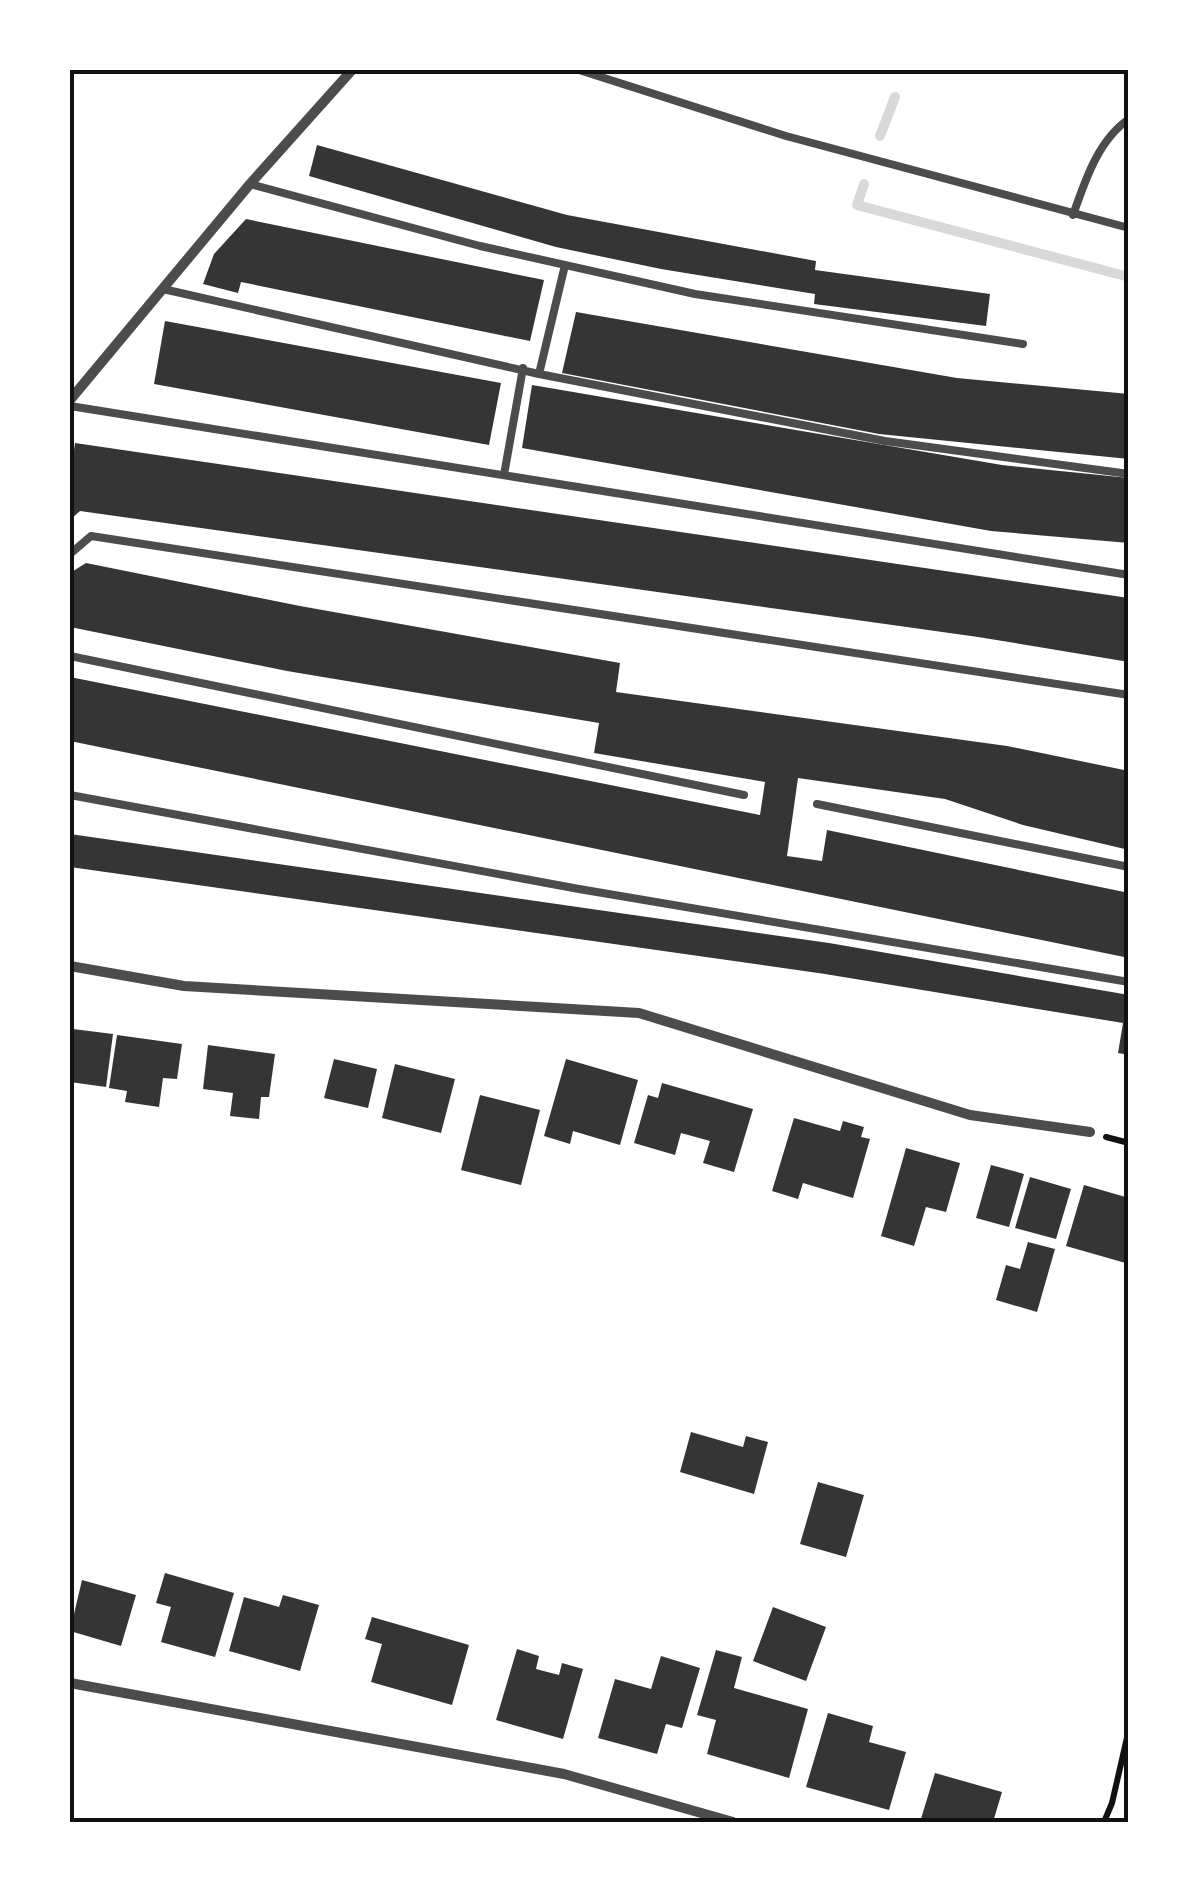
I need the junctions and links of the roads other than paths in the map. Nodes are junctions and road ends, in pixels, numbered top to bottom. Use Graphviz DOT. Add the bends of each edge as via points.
graph roads {
  1 [pos="352,70"];
  2 [pos="579,70"];
  3 [pos="1129,119"];
  4 [pos="250,184"];
  5 [pos="1073,215"];
  6 [pos="1129,228"];
  7 [pos="565,265"];
  8 [pos="163,289"];
  9 [pos="1023,344"];
  10 [pos="522,368"];
  11 [pos="538,374"];
  12 [pos="70,403"];
  13 [pos="1129,474"];
  14 [pos="504,476"];
  15 [pos="70,554"];
  16 [pos="1129,575"];
  17 [pos="70,656"];
  18 [pos="1129,695"];
  19 [pos="70,795"];
  20 [pos="744,795"];
  21 [pos="817,804"];
  22 [pos="1129,867"];
  23 [pos="70,966"];
  24 [pos="1129,982"];
  25 [pos="1090,1132"];
  26 [pos="70,1684"];
  27 [pos="733,1822"];
  1 -- 4 [label="street"];
  2 -- 5 [label="lane" via="786,136"];
  3 -- 5 [label="lane" via="1113,130"];
  4 -- 7 [label="lane"];
  4 -- 8 [label="street"];
  5 -- 6 [label="lane"];
  7 -- 9 [label="lane" via="695,294"];
  7 -- 11 [label="lane"];
  8 -- 10 [label="lane"];
  8 -- 12 [label="street"];
  10 -- 11 [label="lane"];
  10 -- 14 [label="lane"];
  11 -- 13 [label="lane" via="886,441"];
  12 -- 14 [label="lane"];
  14 -- 16 [label="lane"];
  15 -- 18 [label="lane" via="91,536"];
  17 -- 20 [label="lane"];
  19 -- 24 [label="lane"];
  21 -- 22 [label="lane"];
  23 -- 25 [label="street" via="184,986 639,1014 970,1115"];
  26 -- 27 [label="street" via="564,1774"];
}
